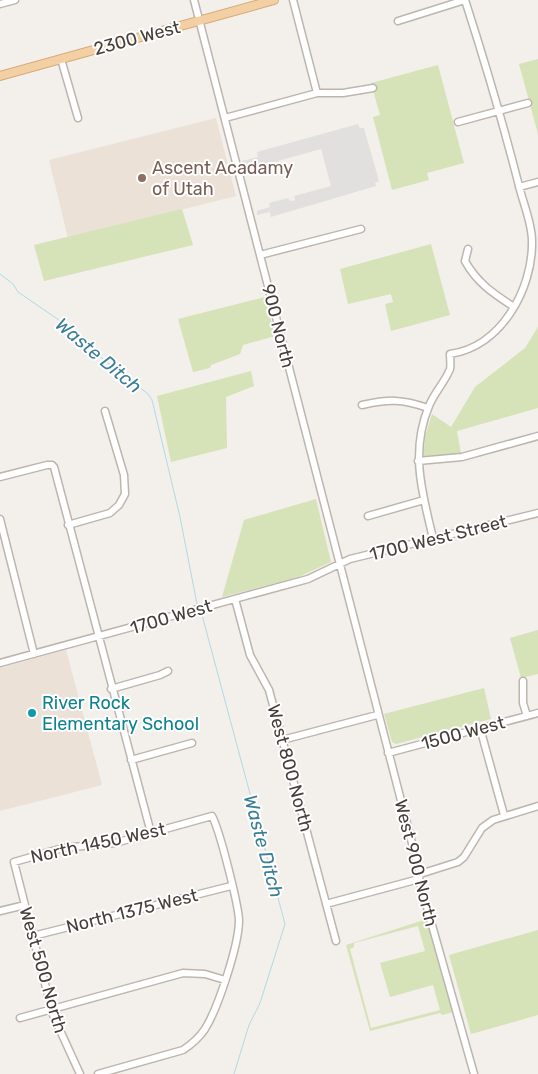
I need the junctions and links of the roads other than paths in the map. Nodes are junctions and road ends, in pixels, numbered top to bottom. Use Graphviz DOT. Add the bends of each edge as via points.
graph roads {
  1 [pos="15,0"];
  2 [pos="194,0"];
  3 [pos="274,0"];
  4 [pos="293,0"];
  5 [pos="465,0"];
  6 [pos="0,4"];
  7 [pos="200,21"];
  8 [pos="398,21"];
  9 [pos="61,59"];
  10 [pos="0,76"];
  11 [pos="372,88"];
  12 [pos="317,93"];
  13 [pos="528,103"];
  14 [pos="500,111"];
  15 [pos="78,118"];
  16 [pos="225,118"];
  17 [pos="458,122"];
  18 [pos="538,182"];
  19 [pos="519,186"];
  20 [pos="361,229"];
  21 [pos="535,239"];
  22 [pos="468,250"];
  23 [pos="260,256"];
  24 [pos="514,307"];
  25 [pos="362,405"];
  26 [pos="428,408"];
  27 [pos="105,411"];
  28 [pos="538,436"];
  29 [pos="418,461"];
  30 [pos="0,477"];
  31 [pos="424,500"];
  32 [pos="538,513"];
  33 [pos="368,516"];
  34 [pos="0,519"];
  35 [pos="68,525"];
  36 [pos="434,538"];
  37 [pos="338,564"];
  38 [pos="234,599"];
  39 [pos="97,638"];
  40 [pos="361,652"];
  41 [pos="34,654"];
  42 [pos="0,663"];
  43 [pos="168,671"];
  44 [pos="523,681"];
  45 [pos="111,689"];
  46 [pos="538,713"];
  47 [pos="377,715"];
  48 [pos="526,716"];
  49 [pos="480,728"];
  50 [pos="282,740"];
  51 [pos="192,743"];
  52 [pos="388,753"];
  53 [pos="131,760"];
  54 [pos="538,806"];
  55 [pos="504,815"];
  56 [pos="151,833"];
  57 [pos="14,862"];
  58 [pos="419,877"];
  59 [pos="231,886"];
  60 [pos="326,904"];
  61 [pos="25,905"];
  62 [pos="0,912"];
  63 [pos="33,936"];
  64 [pos="336,941"];
  65 [pos="225,980"];
  66 [pos="51,1009"];
  67 [pos="20,1018"];
  68 [pos="80,1074"];
  69 [pos="98,1074"];
  70 [pos="474,1074"];
  1 -- 6 [label="street"];
  2 -- 7 [label="street, 900 North"];
  3 -- 7 [label="main road, 2300 West"];
  4 -- 12 [label="street"];
  5 -- 8 [label="street"];
  5 -- 14 [label="street"];
  7 -- 9 [label="main road, 2300 West"];
  7 -- 16 [label="street, 900 North"];
  9 -- 10 [label="main road, 2300 West"];
  9 -- 15 [label="street"];
  11 -- 12 [label="street"];
  12 -- 16 [label="street"];
  13 -- 14 [label="street"];
  14 -- 17 [label="street"];
  14 -- 19 [label="street"];
  16 -- 23 [label="street, 900 North"];
  18 -- 19 [label="street"];
  19 -- 21 [label="street"];
  20 -- 23 [label="street"];
  21 -- 24 [label="street" via="524,288"];
  22 -- 24 [label="street" via="465,261 473,275 486,289"];
  23 -- 37 [label="street, 900 North"];
  24 -- 26 [label="street" via="505,321 468,351 450,354 450,368"];
  25 -- 26 [label="street" via="404,400"];
  26 -- 29 [label="street" via="419,436"];
  27 -- 35 [label="street" via="126,489 115,509"];
  28 -- 29 [label="street" via="462,457"];
  29 -- 31 [label="street"];
  30 -- 35 [label="street" via="52,465"];
  31 -- 33 [label="street"];
  31 -- 36 [label="street"];
  32 -- 36 [label="street, 1700 West Street"];
  34 -- 41 [label="street"];
  35 -- 39 [label="street"];
  36 -- 37 [label="street, 1700 West Street"];
  37 -- 38 [label="street, 1700 West" via="308,579"];
  37 -- 40 [label="street, 900 North"];
  38 -- 39 [label="street, 1700 West"];
  38 -- 50 [label="street, West 800 North" via="250,655 269,690"];
  39 -- 41 [label="street, 1700 West"];
  39 -- 45 [label="street"];
  40 -- 47 [label="street, West 900 North"];
  41 -- 42 [label="street, 1700 West"];
  43 -- 45 [label="street"];
  44 -- 48 [label="street"];
  45 -- 53 [label="street"];
  46 -- 48 [label="street, 1500 West"];
  47 -- 50 [label="street"];
  47 -- 52 [label="street, West 900 North"];
  48 -- 49 [label="street, 1500 West"];
  49 -- 52 [label="street, 1500 West"];
  49 -- 55 [label="street"];
  50 -- 60 [label="street, West 800 North"];
  51 -- 53 [label="street"];
  52 -- 58 [label="street, West 900 North"];
  53 -- 56 [label="street"];
  54 -- 55 [label="street"];
  55 -- 58 [label="street" via="482,828 458,862"];
  56 -- 57 [label="street, North 1450 West" via="109,844 63,848"];
  56 -- 59 [label="street, North 1450 West" via="212,816"];
  57 -- 61 [label="street, West 500 North"];
  58 -- 60 [label="street"];
  58 -- 70 [label="street, West 900 North"];
  59 -- 63 [label="street, North 1375 West"];
  59 -- 65 [label="street" via="238,910 238,929"];
  60 -- 64 [label="street, West 800 North"];
  61 -- 62 [label="street"];
  61 -- 63 [label="street, West 500 North"];
  63 -- 66 [label="street, West 500 North"];
  65 -- 66 [label="street" via="205,974 184,973"];
  65 -- 69 [label="street" via="208,1024 189,1046 175,1053"];
  66 -- 67 [label="street"];
  66 -- 68 [label="street, West 500 North"];
}
